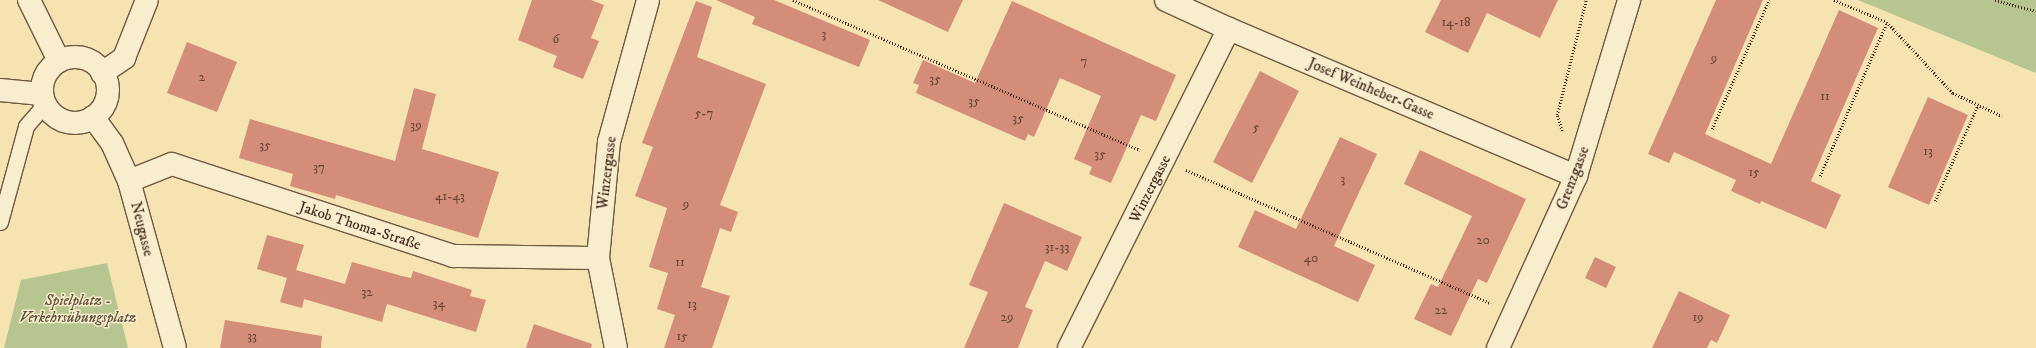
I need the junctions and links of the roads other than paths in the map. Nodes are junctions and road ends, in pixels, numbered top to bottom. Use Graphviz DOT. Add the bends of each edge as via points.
graph roads {
  1 [pos="29,0"];
  2 [pos="147,0"];
  3 [pos="648,0"];
  4 [pos="1166,0"];
  5 [pos="1629,0"];
  6 [pos="1229,29"];
  7 [pos="59,61"];
  8 [pos="102,73"];
  9 [pos="0,90"];
  10 [pos="43,99"];
  11 [pos="93,117"];
  12 [pos="1576,176"];
  13 [pos="129,181"];
  14 [pos="0,222"];
  15 [pos="598,258"];
  16 [pos="175,348"];
  17 [pos="616,348"];
  18 [pos="1070,348"];
  19 [pos="1498,348"];
  1 -- 7 [label="street"];
  2 -- 8 [label="street" via="124,58"];
  3 -- 15 [label="street, Winzergasse" via="609,142"];
  4 -- 6 [label="street, Josef Weinheber-Gasse"];
  5 -- 12 [label="street, Grenzgasse"];
  6 -- 12 [label="street, Josef Weinheber-Gasse"];
  6 -- 18 [label="street, Winzergasse"];
  7 -- 8 [label="street" via="68,58 87,60"];
  7 -- 10 [label="street" via="46,75"];
  8 -- 11 [label="street" via="108,92 101,110"];
  9 -- 10 [label="street"];
  10 -- 11 [label="street" via="50,112 66,122 80,122"];
  10 -- 14 [label="lane" via="26,126"];
  11 -- 13 [label="street, Neugasse" via="112,143"];
  12 -- 19 [label="street, Grenzgasse"];
  13 -- 15 [label="street, Jakob Thoma-Straße" via="172,164 452,256"];
  13 -- 16 [label="street, Neugasse"];
  15 -- 17 [label="street, Winzergasse"];
}
